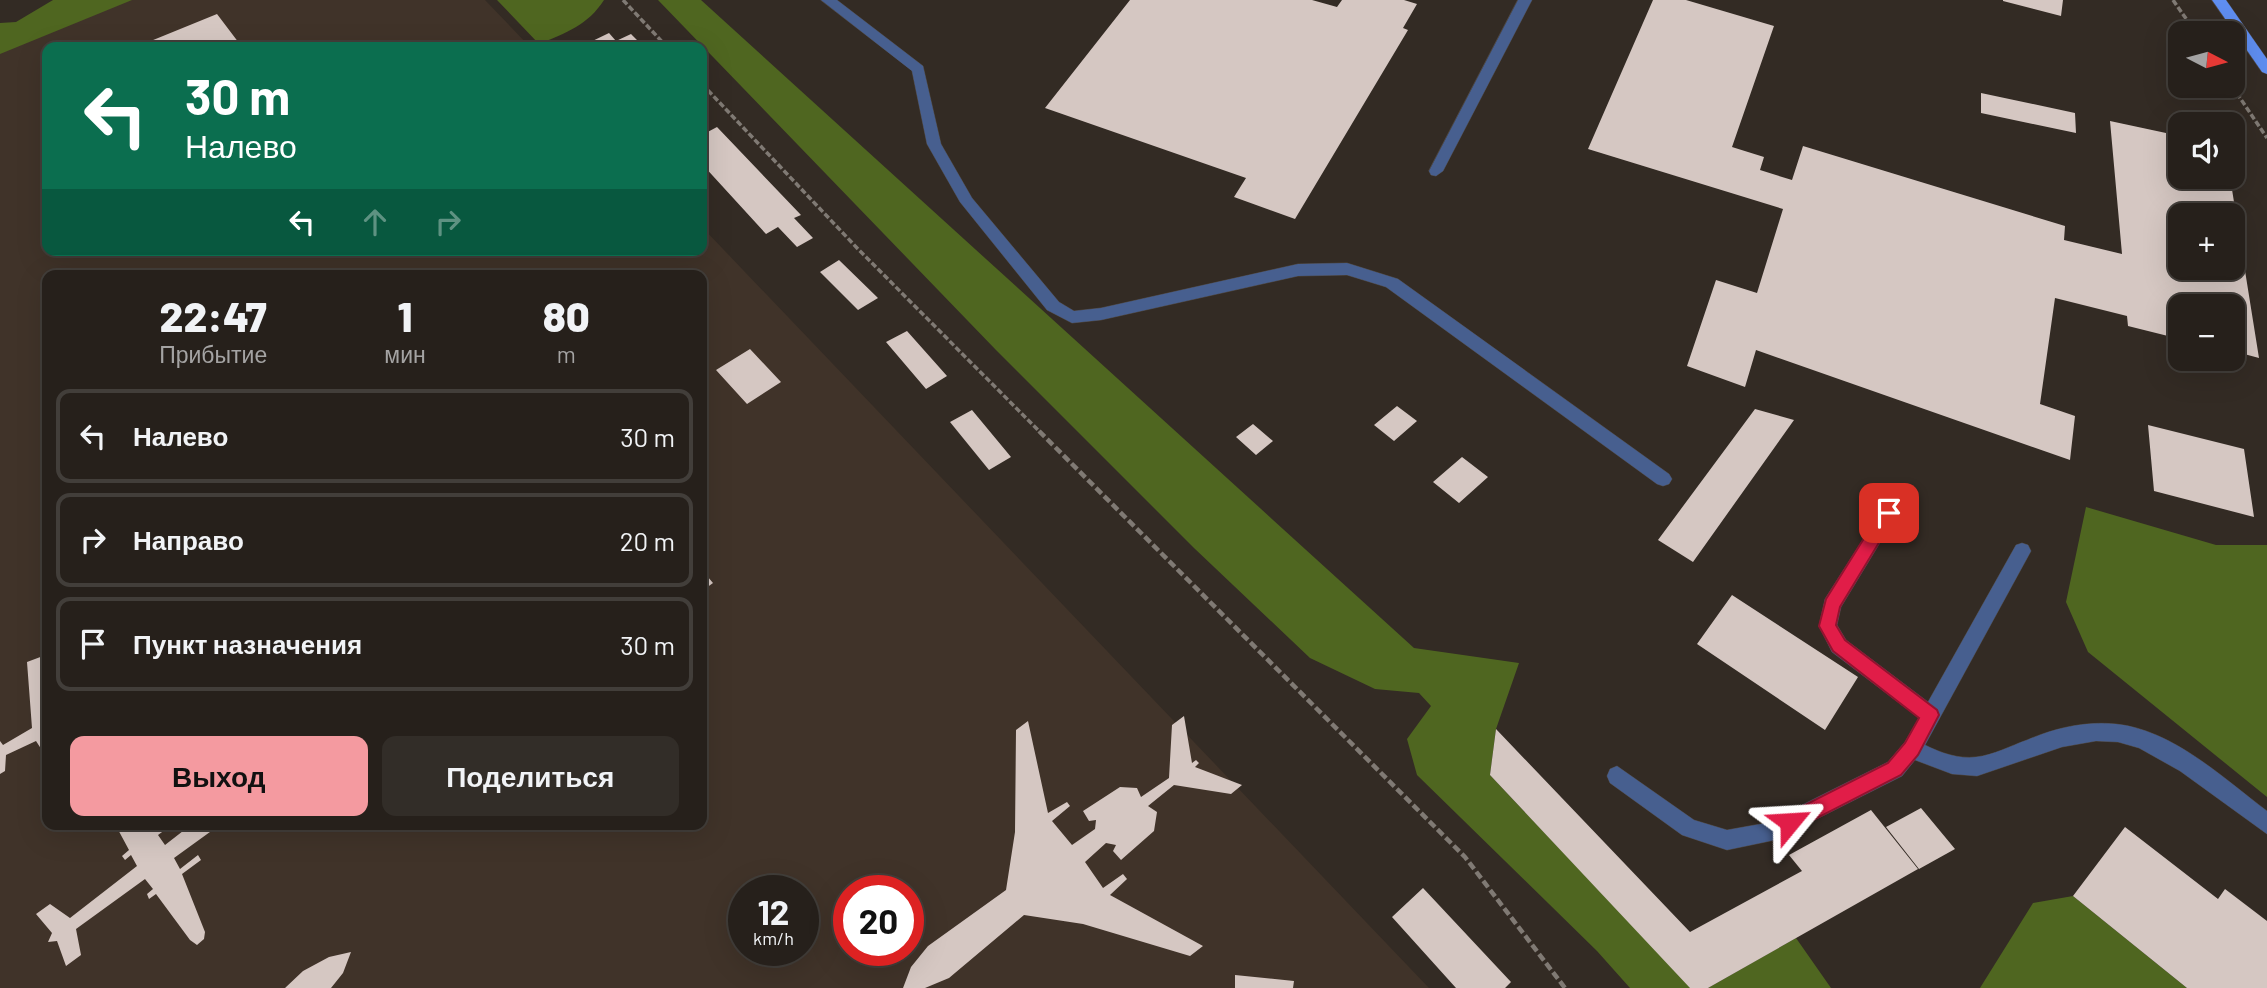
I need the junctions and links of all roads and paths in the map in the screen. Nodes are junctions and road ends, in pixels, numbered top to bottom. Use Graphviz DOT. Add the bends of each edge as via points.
graph roads {
  1 [pos="622,0"];
  2 [pos="828,0"];
  3 [pos="1525,0"];
  4 [pos="2174,0"];
  5 [pos="2219,0"];
  6 [pos="2188,21"];
  7 [pos="662,42"];
  8 [pos="2267,69"];
  9 [pos="707,89"];
  10 [pos="2240,98"];
  11 [pos="2267,138"];
  12 [pos="1436,171"];
  13 [pos="1663,479"];
  14 [pos="1889,513"];
  15 [pos="2022,551"];
  16 [pos="1930,715"];
  17 [pos="1912,749"];
  18 [pos="1617,776"];
  19 [pos="2267,824"];
  20 [pos="1565,988"];
  1 -- 7 [label="path"];
  2 -- 13 [label="lane" via="918,69 934,144 967,202 1053,306 1072,317 1298,270 1347,269 1392,283"];
  3 -- 12 [label="lane"];
  4 -- 6 [label="path"];
  5 -- 8 [label="main road"];
  9 -- 20 [label="path" via="867,258 1465,858"];
  10 -- 11 [label="path"];
  14 -- 16 [label="lane" via="1832,605 1828,626 1839,646"];
  15 -- 16 [label="lane"];
  16 -- 17 [label="lane"];
  17 -- 18 [label="lane" via="1895,769 1768,833 1727,840 1689,828"];
  17 -- 19 [label="lane" via="1969,767 2008,759 2042,743 2097,732 2132,737 2164,749"];
}
